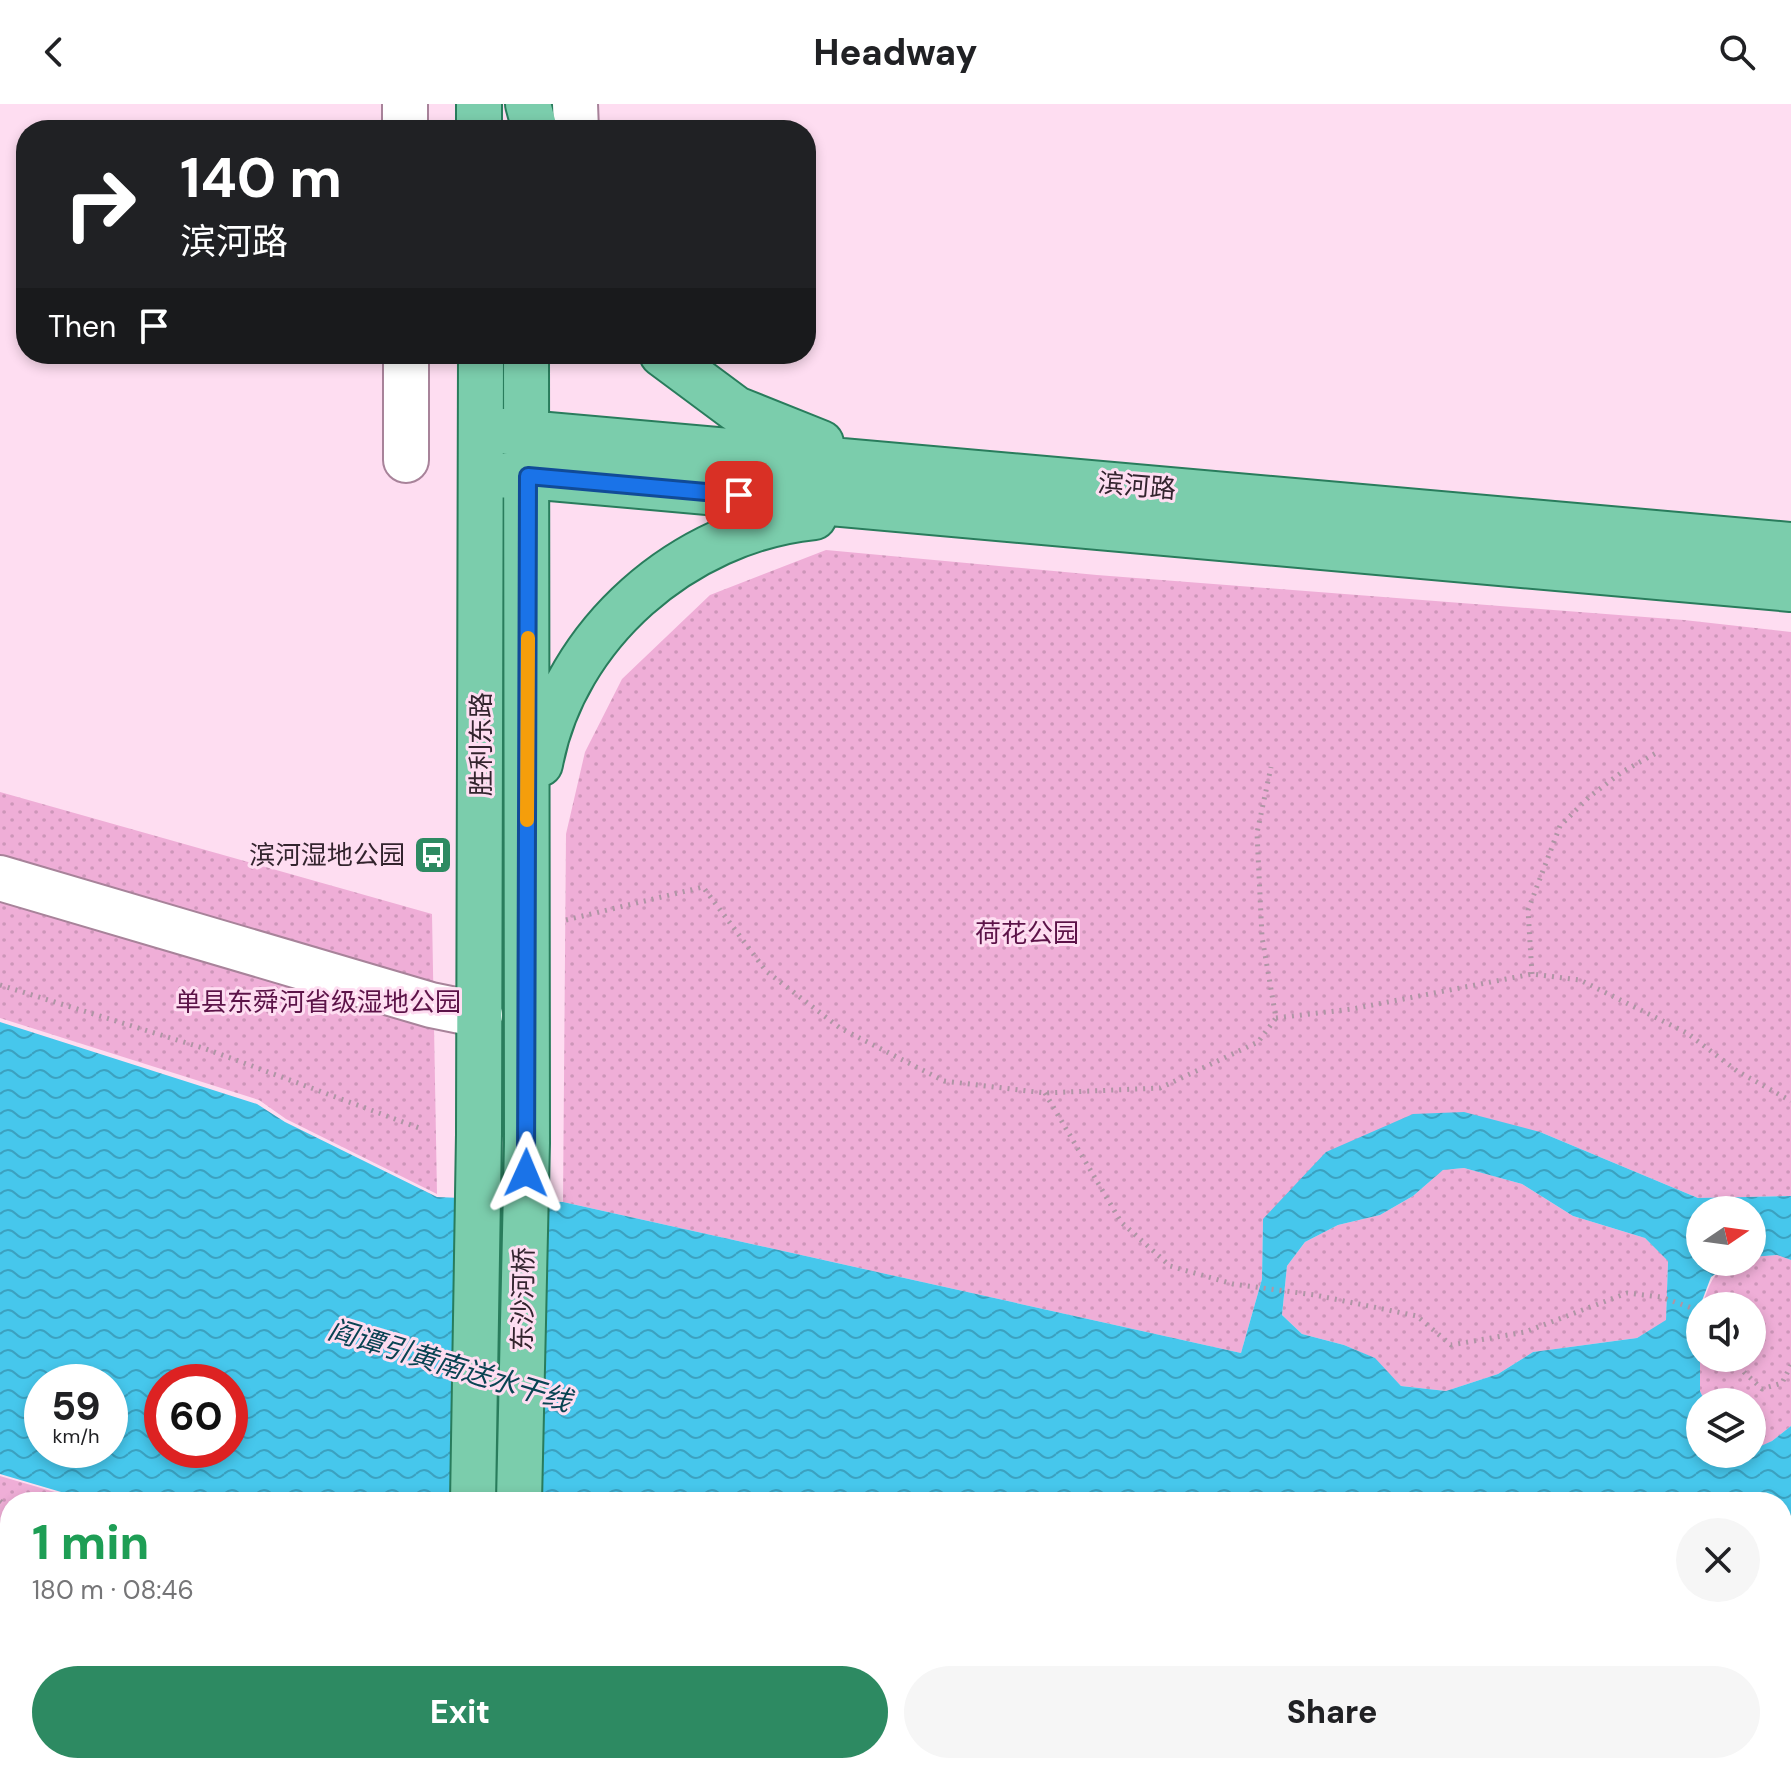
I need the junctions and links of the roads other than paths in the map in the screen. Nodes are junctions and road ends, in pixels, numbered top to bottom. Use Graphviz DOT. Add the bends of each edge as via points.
graph roads {
  1 [pos="406,364"];
  2 [pos="481,364"];
  3 [pos="526,364"];
  4 [pos="675,364"];
  5 [pos="482,429"];
  6 [pos="527,431"];
  7 [pos="406,460"];
  8 [pos="896,464"];
  9 [pos="482,475"];
  10 [pos="528,476"];
  11 [pos="890,509"];
  12 [pos="1791,545"];
  13 [pos="1791,589"];
  14 [pos="527,837"];
  15 [pos="0,878"];
  16 [pos="480,1015"];
  17 [pos="479,1134"];
  18 [pos="527,1143"];
  19 [pos="473,1492"];
  20 [pos="519,1492"];
  1 -- 7 [label="street"];
  2 -- 5 [label="main road, 胜利东路"];
  3 -- 6 [label="main road, 胜利东路"];
  4 -- 8 [label="main road" via="736,409 801,437"];
  5 -- 6 [label="main road, 滨河路"];
  5 -- 9 [label="main road, 胜利东路"];
  6 -- 8 [label="main road, 滨河路"];
  6 -- 10 [label="main road, 胜利东路"];
  8 -- 12 [label="main road, 滨河路"];
  9 -- 10 [label="main road, 滨河路"];
  9 -- 16 [label="main road, 胜利东路"];
  10 -- 11 [label="main road, 滨河路"];
  10 -- 14 [label="main road, 胜利东路"];
  11 -- 13 [label="main road, 滨河路"];
  11 -- 14 [label="main road" via="790,519 742,532 697,552 634,598 581,658 545,735"];
  14 -- 18 [label="main road, 胜利东路"];
  15 -- 16 [label="street"];
  16 -- 17 [label="main road, 胜利东路"];
  17 -- 19 [label="main road, 东沙河桥"];
  18 -- 20 [label="main road, 东沙河桥"];
}
